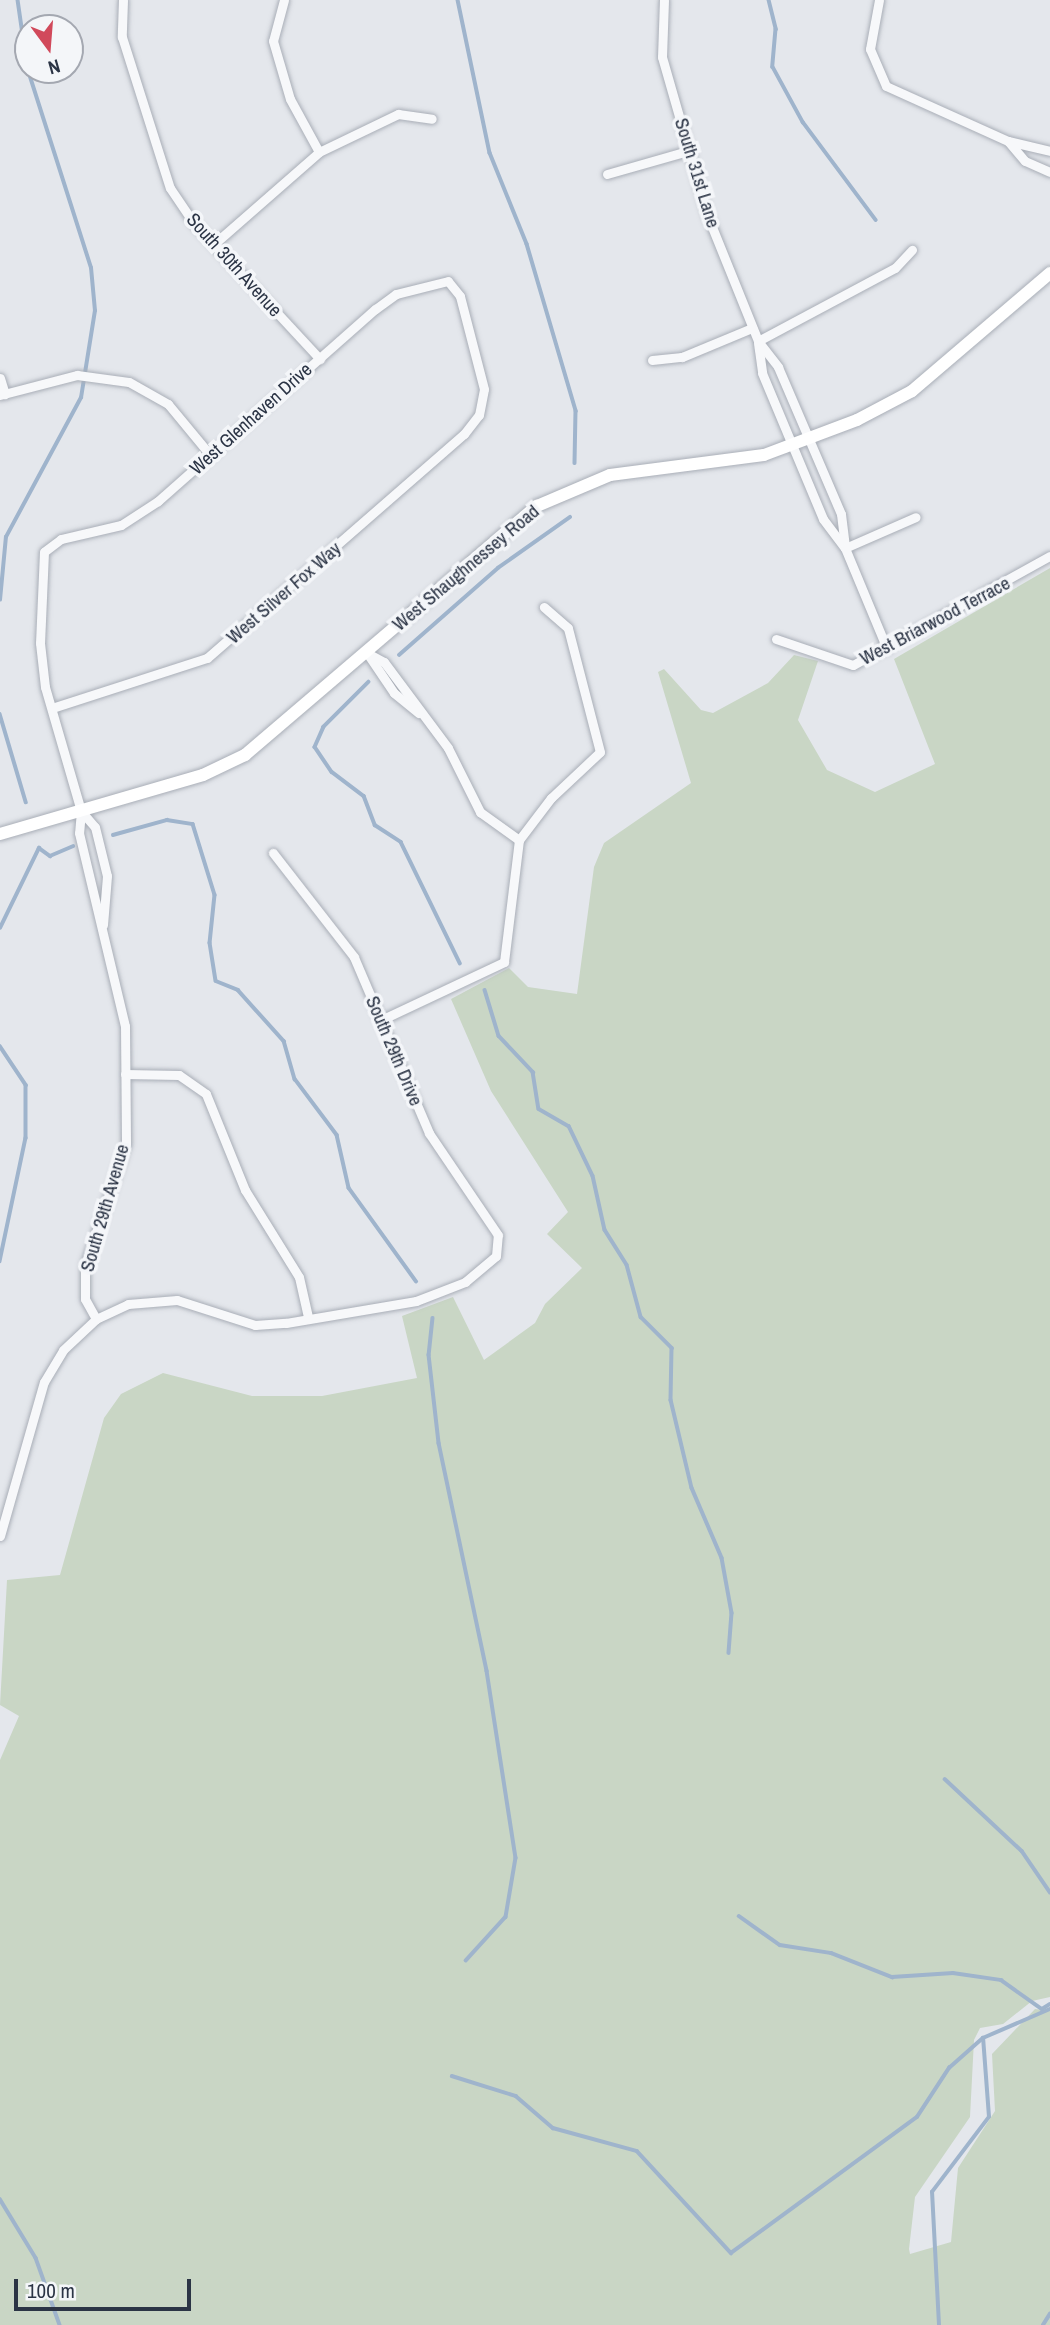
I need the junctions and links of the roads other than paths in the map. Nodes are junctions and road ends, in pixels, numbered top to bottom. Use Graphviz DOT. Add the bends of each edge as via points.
graph roads {
  1 [pos="123,0"];
  2 [pos="284,0"];
  3 [pos="664,0"];
  4 [pos="879,0"];
  5 [pos="432,119"];
  6 [pos="1007,141"];
  7 [pos="691,150"];
  8 [pos="1050,151"];
  9 [pos="319,152"];
  10 [pos="1050,172"];
  11 [pos="607,174"];
  12 [pos="214,244"];
  13 [pos="912,250"];
  14 [pos="1050,273"];
  15 [pos="752,328"];
  16 [pos="758,341"];
  17 [pos="320,359"];
  18 [pos="652,360"];
  19 [pos="0,378"];
  20 [pos="789,393"];
  21 [pos="2,394"];
  22 [pos="773,399"];
  23 [pos="479,415"];
  24 [pos="809,439"];
  25 [pos="792,445"];
  26 [pos="211,456"];
  27 [pos="831,490"];
  28 [pos="814,497"];
  29 [pos="916,517"];
  30 [pos="47,544"];
  31 [pos="845,548"];
  32 [pos="1050,556"];
  33 [pos="544,607"];
  34 [pos="776,639"];
  35 [pos="887,649"];
  36 [pos="367,653"];
  37 [pos="52,708"];
  38 [pos="81,811"];
  39 [pos="0,834"];
  40 [pos="519,840"];
  41 [pos="273,853"];
  42 [pos="104,863"];
  43 [pos="88,867"];
  44 [pos="102,928"];
  45 [pos="381,1020"];
  46 [pos="125,1074"];
  47 [pos="308,1317"];
  48 [pos="96,1319"];
  49 [pos="0,1536"];
  1 -- 12 [label="street, South 30th Avenue" via="122,37 158,159 181,206"];
  2 -- 9 [label="street" via="273,41 290,99"];
  3 -- 7 [label="street, South 31st Lane" via="662,57"];
  4 -- 6 [label="street" via="870,49 886,86"];
  5 -- 9 [label="street" via="398,114"];
  6 -- 8 [label="street"];
  6 -- 10 [label="street" via="1025,161"];
  7 -- 11 [label="street"];
  7 -- 15 [label="street, South 31st Lane" via="708,218"];
  9 -- 12 [label="street"];
  12 -- 17 [label="street, South 30th Avenue"];
  13 -- 16 [label="street" via="895,268"];
  14 -- 24 [label="street, West Shaughnessey Road" via="912,391"];
  15 -- 16 [label="street, South 31st Lane"];
  15 -- 18 [label="street" via="682,357"];
  16 -- 20 [label="street, South 31st Lane"];
  16 -- 22 [label="street, South 31st Lane"];
  17 -- 23 [label="street, West Glenhaven Drive" via="396,294 448,281 460,296 484,389"];
  17 -- 26 [label="street, West Glenhaven Drive"];
  19 -- 21 [label="street"];
  20 -- 22 [label="street"];
  20 -- 24 [label="street, South 31st Lane"];
  21 -- 26 [label="street" via="77,375 129,382 168,404"];
  22 -- 25 [label="street, South 31st Lane"];
  23 -- 37 [label="street, West Silver Fox Way" via="207,658"];
  24 -- 25 [label="street, West Shaughnessey Road"];
  24 -- 27 [label="street, South 31st Lane"];
  25 -- 28 [label="street, South 31st Lane"];
  25 -- 36 [label="street, West Shaughnessey Road" via="736,461 629,470 553,497"];
  26 -- 30 [label="street, West Glenhaven Drive" via="121,525"];
  27 -- 28 [label="street"];
  27 -- 31 [label="street, South 31st Lane"];
  28 -- 31 [label="street, South 31st Lane"];
  29 -- 31 [label="street"];
  30 -- 37 [label="street, South 29th Avenue" via="40,643"];
  31 -- 35 [label="street, South 31st Lane"];
  32 -- 35 [label="street, West Briarwood Terrace"];
  33 -- 40 [label="street" via="568,628 600,752 551,798"];
  34 -- 35 [label="street, West Briarwood Terrace" via="853,665"];
  36 -- 38 [label="street, West Shaughnessey Road" via="245,755 203,775"];
  36 -- 40 [label="street" via="394,693 420,714 455,758 480,812"];
  37 -- 38 [label="street, South 29th Avenue"];
  38 -- 39 [label="street, West Shaughnessey Road"];
  38 -- 42 [label="street, South 29th Avenue" via="94,827"];
  38 -- 43 [label="street, South 29th Avenue"];
  40 -- 45 [label="street" via="504,962"];
  41 -- 45 [label="street, South 29th Drive" via="345,942"];
  42 -- 43 [label="street"];
  42 -- 44 [label="street, South 29th Avenue" via="108,886"];
  43 -- 44 [label="street, South 29th Avenue"];
  44 -- 46 [label="street, South 29th Avenue" via="125,1026"];
  45 -- 47 [label="street, South 29th Drive" via="429,1133 498,1235 496,1256 465,1282 415,1301"];
  46 -- 47 [label="street" via="179,1075 206,1094 245,1190 299,1277"];
  46 -- 48 [label="street, South 29th Avenue" via="126,1144 85,1265 85,1299"];
  47 -- 48 [label="street" via="255,1325 204,1306 153,1300"];
  48 -- 49 [label="street" via="63,1350 44,1382"];
}
